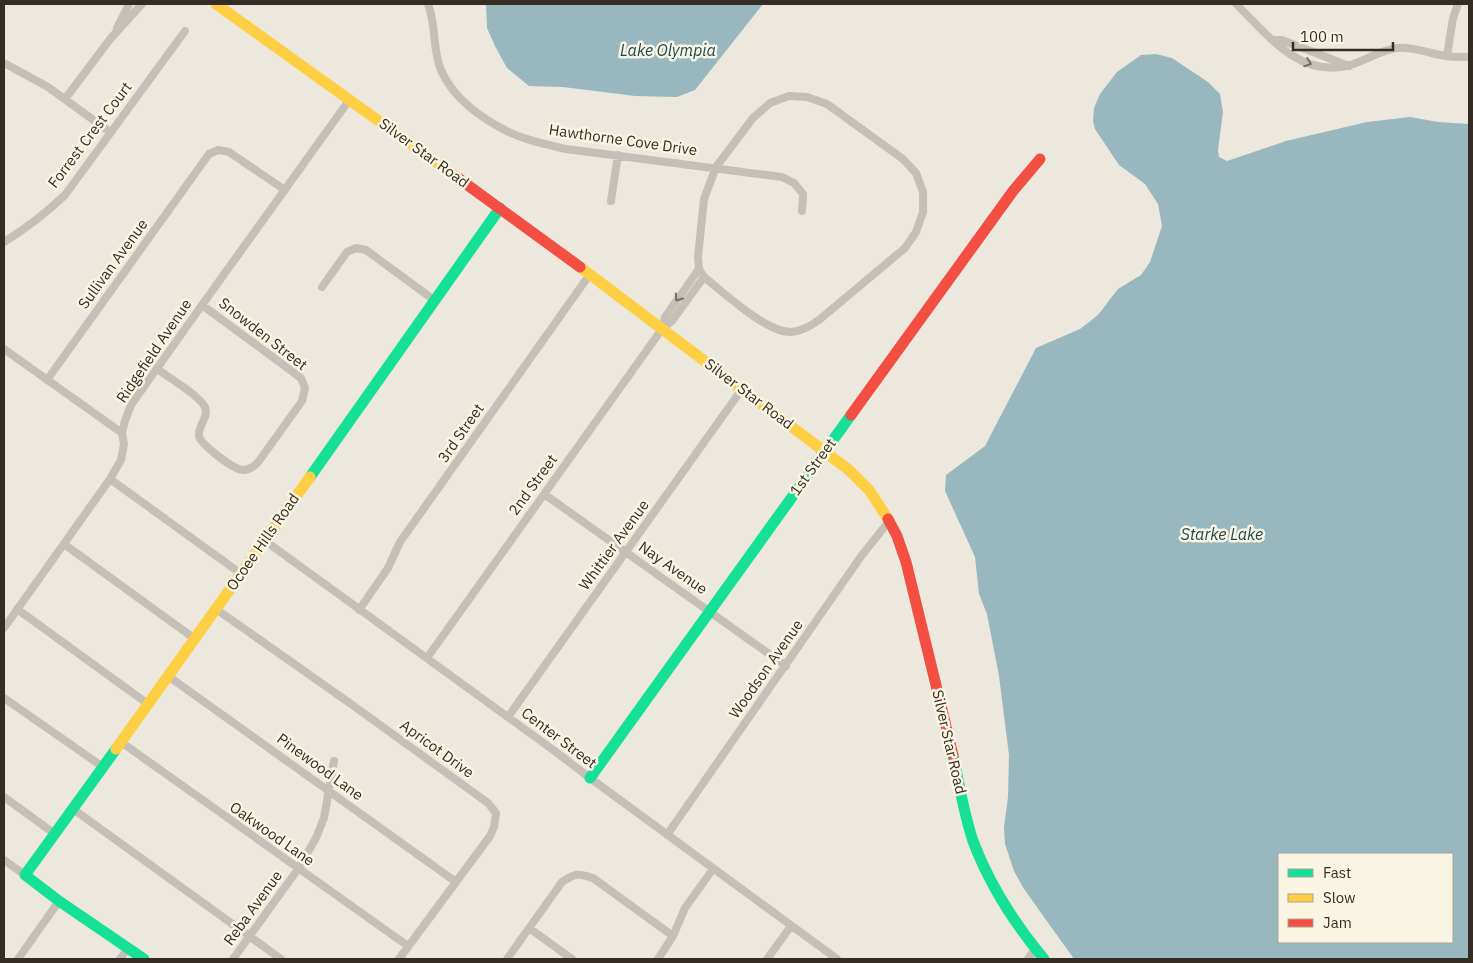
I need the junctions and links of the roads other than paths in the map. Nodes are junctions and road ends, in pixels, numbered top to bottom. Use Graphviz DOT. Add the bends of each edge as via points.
graph roads {
  1 [pos="129,4"];
  2 [pos="142,4"];
  3 [pos="216,4"];
  4 [pos="428,4"];
  5 [pos="1236,4"];
  6 [pos="1458,4"];
  7 [pos="185,30"];
  8 [pos="112,38"];
  9 [pos="1274,40"];
  10 [pos="1447,56"];
  11 [pos="1469,57"];
  12 [pos="4,63"];
  13 [pos="1349,66"];
  14 [pos="350,99"];
  15 [pos="65,100"];
  16 [pos="110,132"];
  17 [pos="618,155"];
  18 [pos="1040,159"];
  19 [pos="716,167"];
  20 [pos="284,190"];
  21 [pos="611,202"];
  22 [pos="500,208"];
  23 [pos="802,211"];
  24 [pos="4,242"];
  25 [pos="699,269"];
  26 [pos="590,274"];
  27 [pos="704,277"];
  28 [pos="322,287"];
  29 [pos="434,300"];
  30 [pos="202,305"];
  31 [pos="662,329"];
  32 [pos="4,349"];
  33 [pos="157,368"];
  34 [pos="47,380"];
  35 [pos="742,389"];
  36 [pos="122,433"];
  37 [pos="824,451"];
  38 [pos="110,479"];
  39 [pos="544,494"];
  40 [pos="890,520"];
  41 [pos="264,540"];
  42 [pos="64,544"];
  43 [pos="626,552"];
  44 [pos="240,573"];
  45 [pos="17,609"];
  46 [pos="216,609"];
  47 [pos="359,610"];
  48 [pos="709,610"];
  49 [pos="4,628"];
  50 [pos="195,639"];
  51 [pos="427,658"];
  52 [pos="786,666"];
  53 [pos="168,676"];
  54 [pos="4,698"];
  55 [pos="148,704"];
  56 [pos="508,717"];
  57 [pos="121,742"];
  58 [pos="334,761"];
  59 [pos="103,767"];
  60 [pos="590,778"];
  61 [pos="330,791"];
  62 [pos="4,798"];
  63 [pos="72,809"];
  64 [pos="55,834"];
  65 [pos="667,835"];
  66 [pos="4,860"];
  67 [pos="298,869"];
  68 [pos="713,869"];
  69 [pos="25,875"];
  70 [pos="456,882"];
  71 [pos="59,901"];
  72 [pos="791,926"];
  73 [pos="530,928"];
  74 [pos="249,936"];
  75 [pos="673,936"];
  76 [pos="408,946"];
  77 [pos="128,948"];
  78 [pos="1035,949"];
  79 [pos="18,959"];
  80 [pos="120,959"];
  81 [pos="144,959"];
  82 [pos="233,959"];
  83 [pos="281,959"];
  84 [pos="399,959"];
  85 [pos="507,959"];
  86 [pos="572,959"];
  87 [pos="658,959"];
  88 [pos="767,959"];
  89 [pos="837,959"];
  90 [pos="1028,959"];
  91 [pos="1044,959"];
  1 -- 8 [label="street"];
  2 -- 8 [label="street"];
  3 -- 14 [label="street, Silver Star Road"];
  4 -- 17 [label="street, Hawthorne Cove Drive" via="433,17 437,57 444,76 457,96 476,112 502,129 536,142"];
  5 -- 9 [label="street"];
  6 -- 10 [label="street"];
  7 -- 16 [label="street, Forrest Crest Court"];
  8 -- 15 [label="street"];
  9 -- 13 [label="street" via="1282,40"];
  9 -- 13 [label="street, one-way" via="1303,62 1323,69"];
  10 -- 11 [label="street"];
  10 -- 13 [label="street" via="1397,48"];
  12 -- 15 [label="street"];
  14 -- 20 [label="street, Ridgefield Avenue"];
  14 -- 22 [label="street, Silver Star Road"];
  15 -- 16 [label="street"];
  16 -- 24 [label="street, Forrest Crest Court" via="65,195 32,224"];
  17 -- 19 [label="street, Hawthorne Cove Drive"];
  17 -- 21 [label="street"];
  18 -- 37 [label="street, 1st Street" via="1013,191"];
  19 -- 23 [label="street, Hawthorne Cove Drive" via="782,177 794,183 803,194"];
  19 -- 25 [label="street" via="704,198"];
  19 -- 27 [label="street" via="753,118 770,103 789,96 807,96 827,104 903,159 916,173 923,192 923,212 916,232 905,248 805,329 789,332 770,327"];
  20 -- 30 [label="street, Ridgefield Avenue"];
  20 -- 34 [label="street, Sullivan Avenue" via="229,152 218,150 209,154"];
  22 -- 26 [label="street, Silver Star Road"];
  22 -- 29 [label="street, Ocoee Hills Road"];
  25 -- 27 [label="street"];
  25 -- 31 [label="street, one-way" via="665,317"];
  26 -- 31 [label="street, Silver Star Road"];
  26 -- 47 [label="street, 3rd Street" via="400,542 388,568"];
  27 -- 31 [label="street" via="672,321"];
  28 -- 29 [label="street" via="347,252 356,248 366,250"];
  29 -- 41 [label="street, Ocoee Hills Road"];
  30 -- 33 [label="street, Ridgefield Avenue"];
  30 -- 33 [label="street, Snowden Street" via="301,378 305,388 302,401 253,468 242,470 204,445 199,437 206,417 205,406 199,398"];
  31 -- 35 [label="street, Silver Star Road"];
  31 -- 39 [label="street, 2nd Street"];
  32 -- 34 [label="street"];
  33 -- 36 [label="street, Ridgefield Avenue" via="131,406"];
  34 -- 36 [label="street"];
  35 -- 37 [label="street, Silver Star Road"];
  35 -- 43 [label="street, Whittier Avenue"];
  36 -- 38 [label="street, Ridgefield Avenue" via="124,449"];
  37 -- 40 [label="street, Silver Star Road" via="863,482"];
  37 -- 48 [label="street, 1st Street"];
  38 -- 42 [label="street, Ridgefield Avenue"];
  38 -- 44 [label="street"];
  39 -- 43 [label="street, Nay Avenue"];
  39 -- 51 [label="street, 2nd Street"];
  40 -- 52 [label="street, Woodson Avenue"];
  40 -- 78 [label="street, Silver Star Road" via="906,562 973,840 999,898"];
  41 -- 44 [label="street, Ocoee Hills Road"];
  41 -- 47 [label="street, Center Street"];
  42 -- 45 [label="street, Ridgefield Avenue"];
  42 -- 50 [label="street"];
  43 -- 48 [label="street, Nay Avenue"];
  43 -- 56 [label="street, Whittier Avenue"];
  44 -- 46 [label="street, Ocoee Hills Road"];
  45 -- 49 [label="street, Ridgefield Avenue"];
  45 -- 55 [label="street"];
  46 -- 50 [label="street, Ocoee Hills Road"];
  46 -- 70 [label="street, Apricot Drive" via="351,704 496,813 490,836"];
  47 -- 51 [label="street, Center Street"];
  48 -- 52 [label="street, Nay Avenue"];
  48 -- 60 [label="street, 1st Street"];
  50 -- 53 [label="street, Ocoee Hills Road"];
  51 -- 56 [label="street, Center Street"];
  52 -- 65 [label="street, Woodson Avenue"];
  53 -- 55 [label="street, Ocoee Hills Road"];
  53 -- 61 [label="street, Pinewood Lane"];
  54 -- 59 [label="street"];
  55 -- 57 [label="street, Ocoee Hills Road"];
  56 -- 60 [label="street, Center Street"];
  57 -- 59 [label="street, Ocoee Hills Road"];
  57 -- 67 [label="street, Oakwood Lane"];
  58 -- 61 [label="street, Reba Avenue"];
  59 -- 63 [label="street, Ocoee Hills Road"];
  60 -- 65 [label="street, Center Street"];
  61 -- 67 [label="street, Reba Avenue" via="316,838"];
  61 -- 70 [label="street, Pinewood Lane"];
  62 -- 64 [label="street"];
  63 -- 64 [label="street, Ocoee Hills Road"];
  63 -- 74 [label="street"];
  64 -- 69 [label="street, Ocoee Hills Road"];
  65 -- 68 [label="street, Center Street"];
  66 -- 69 [label="street"];
  67 -- 74 [label="street, Reba Avenue"];
  67 -- 76 [label="street, Oakwood Lane"];
  68 -- 72 [label="street, Center Street"];
  68 -- 75 [label="street" via="685,908"];
  69 -- 71 [label="street"];
  70 -- 76 [label="street, Apricot Drive"];
  71 -- 77 [label="street"];
  71 -- 79 [label="street"];
  72 -- 88 [label="street"];
  72 -- 89 [label="street, Center Street"];
  73 -- 75 [label="street" via="562,882 581,874 594,878"];
  73 -- 85 [label="street"];
  73 -- 86 [label="street"];
  74 -- 82 [label="street, Reba Avenue"];
  74 -- 83 [label="street"];
  75 -- 87 [label="street"];
  76 -- 84 [label="street, Apricot Drive"];
  77 -- 80 [label="street"];
  77 -- 81 [label="street"];
  78 -- 90 [label="street"];
  78 -- 91 [label="street, Silver Star Road"];
}
